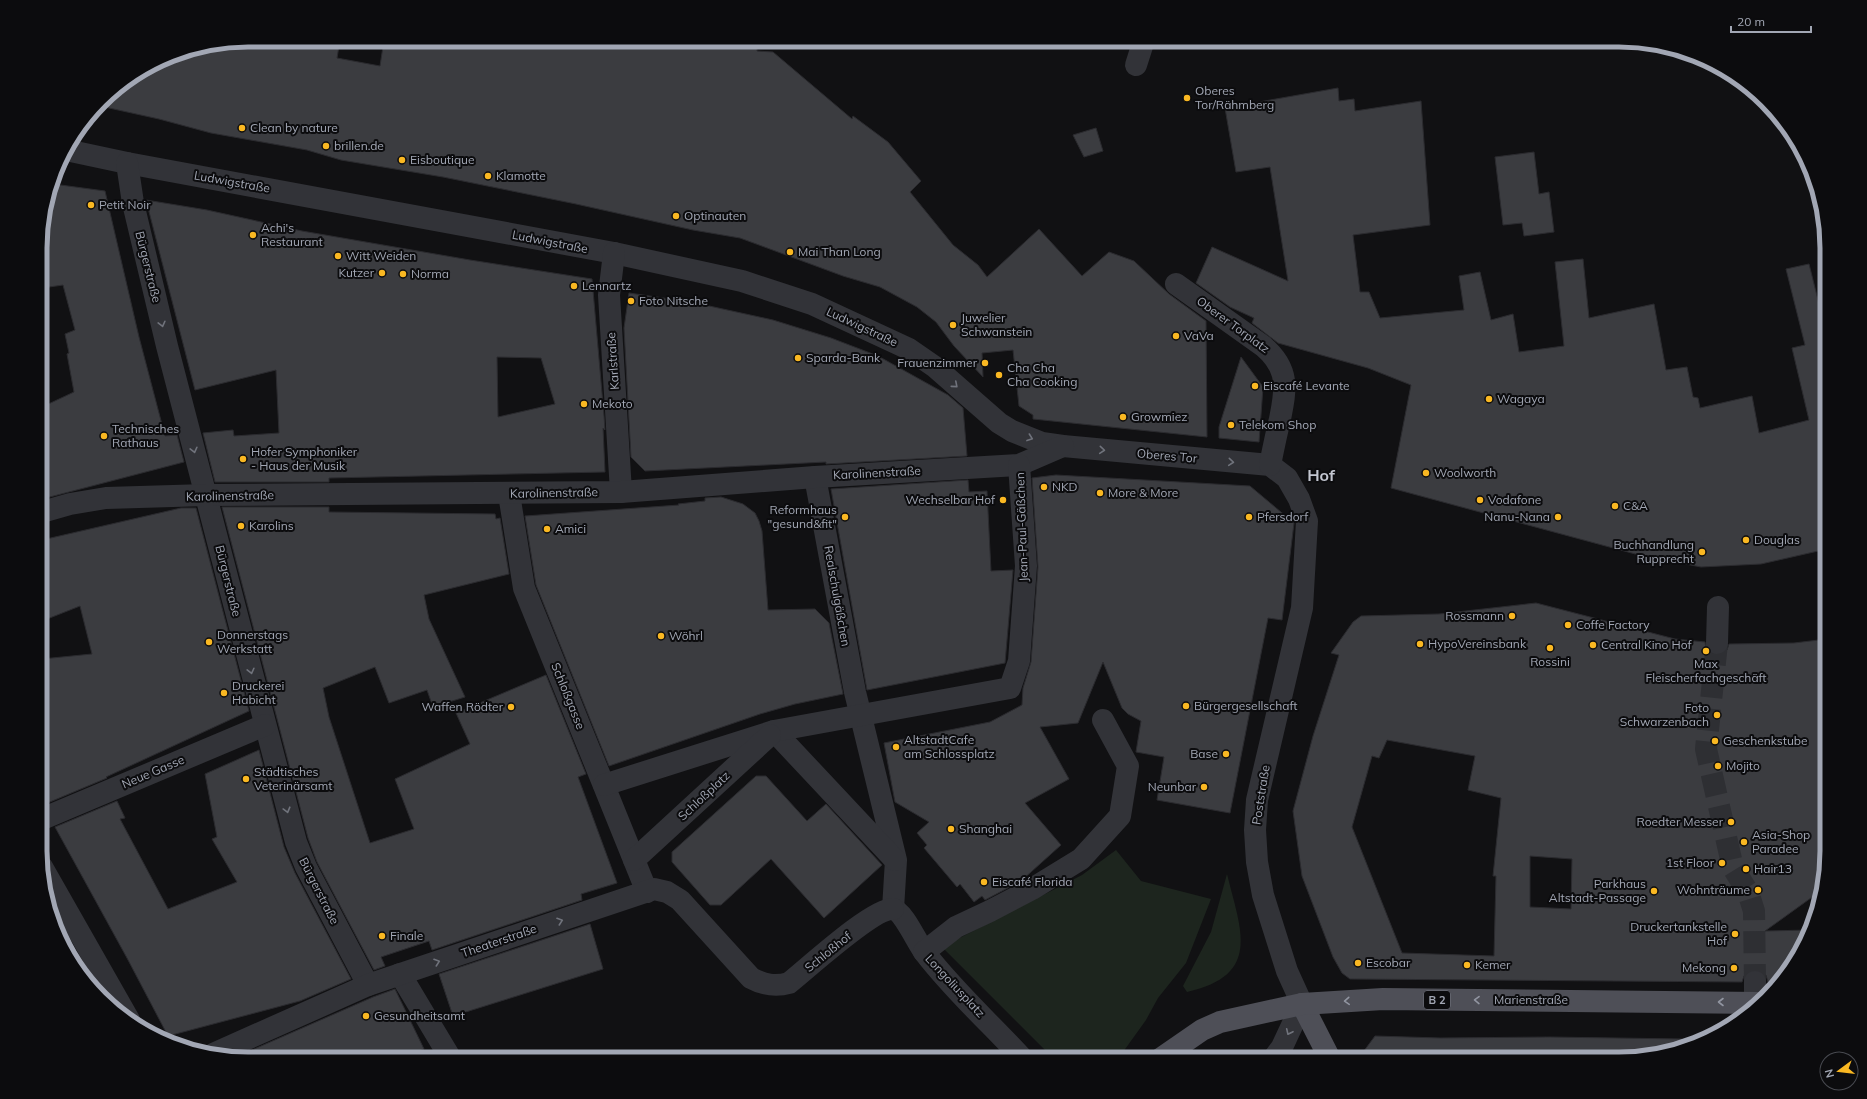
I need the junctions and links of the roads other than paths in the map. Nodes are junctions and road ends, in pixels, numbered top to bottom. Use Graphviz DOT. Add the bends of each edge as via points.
graph roads {
  1 [pos="1142,47"];
  2 [pos="1136,65"];
  3 [pos="72,151"];
  4 [pos="127,163"];
  5 [pos="614,253"];
  6 [pos="1176,284"];
  7 [pos="999,423"];
  8 [pos="1063,446"];
  9 [pos="1019,465"];
  10 [pos="1270,465"];
  11 [pos="815,477"];
  12 [pos="621,492"];
  13 [pos="509,494"];
  14 [pos="206,495"];
  15 [pos="47,511"];
  16 [pos="1718,606"];
  17 [pos="1717,643"];
  18 [pos="861,716"];
  19 [pos="1103,720"];
  20 [pos="265,725"];
  21 [pos="774,731"];
  22 [pos="604,785"];
  23 [pos="47,817"];
  24 [pos="634,860"];
  25 [pos="896,860"];
  26 [pos="49,880"];
  27 [pos="647,892"];
  28 [pos="893,908"];
  29 [pos="924,952"];
  30 [pos="400,974"];
  31 [pos="760,983"];
  32 [pos="368,985"];
  33 [pos="1757,996"];
  34 [pos="1302,1004"];
  35 [pos="121,1007"];
  36 [pos="223,1050"];
  37 [pos="447,1052"];
  38 [pos="1016,1052"];
  39 [pos="1170,1052"];
  40 [pos="1278,1052"];
  41 [pos="1326,1052"];
  1 -- 2 [label="street"];
  3 -- 4 [label="street, Ludwigstraße"];
  4 -- 5 [label="street, Ludwigstraße"];
  4 -- 14 [label="street, Bürgerstraße, one-way" via="133,204"];
  5 -- 7 [label="street, Ludwigstraße, one-way" via="742,281 812,304 909,349 935,367"];
  5 -- 12 [label="street, Karlstraße" via="609,295"];
  6 -- 10 [label="street, Oberer Torplatz" via="1263,346 1282,369 1285,394"];
  7 -- 8 [label="street, Oberes Tor, one-way" via="1042,443"];
  8 -- 9 [label="street, Karolinenstraße"];
  8 -- 10 [label="street, Oberes Tor, one-way"];
  9 -- 11 [label="street, Karolinenstraße"];
  9 -- 18 [label="street, Jean-Paul-Gäßchen" via="1026,566 1019,661 1010,688"];
  10 -- 34 [label="street, Poststraße" via="1290,482 1300,499 1307,522 1302,608 1257,800 1255,830 1263,895 1287,971"];
  11 -- 12 [label="street, Karolinenstraße"];
  11 -- 18 [label="street, Realschulgäßchen"];
  12 -- 13 [label="street, Karolinenstraße"];
  13 -- 14 [label="street, Karolinenstraße"];
  13 -- 22 [label="street, Schloßgasse" via="524,588"];
  14 -- 15 [label="street, Karolinenstraße" via="106,498"];
  14 -- 20 [label="street, Bürgerstraße, one-way"];
  16 -- 17 [label="street"];
  18 -- 21 [label="street"];
  18 -- 25 [label="street"];
  19 -- 29 [label="street" via="1128,766 1120,816 1081,859 1032,889 956,927"];
  20 -- 23 [label="street, Neue Gasse"];
  20 -- 32 [label="street, Bürgerstraße, one-way" via="296,842 306,867"];
  21 -- 22 [label="street"];
  21 -- 24 [label="street, Schloßplatz"];
  21 -- 25 [label="street"];
  22 -- 24 [label="street, Schloßgasse"];
  24 -- 27 [label="street, Schloßgasse"];
  25 -- 28 [label="street"];
  26 -- 35 [label="street"];
  30 -- 27 [label="street, Theaterstraße, one-way"];
  27 -- 31 [label="street, Theaterstraße" via="660,890 680,900 742,969"];
  28 -- 29 [label="street, Longoliusplatz" via="901,914"];
  28 -- 31 [label="street, Schloßhof" via="882,911 867,921 789,983 775,986"];
  29 -- 38 [label="street, Longoliusplatz"];
  30 -- 32 [label="street, Theaterstraße"];
  30 -- 37 [label="street"];
  32 -- 36 [label="street, Theaterstraße"];
  33 -- 34 [label="main road, Marienstraße / B 2, one-way" via="1382,999"];
  34 -- 39 [label="main road, B 2" via="1220,1022 1202,1030"];
  34 -- 40 [label="street, one-way"];
  34 -- 41 [label="main road, Poststraße"];
}
